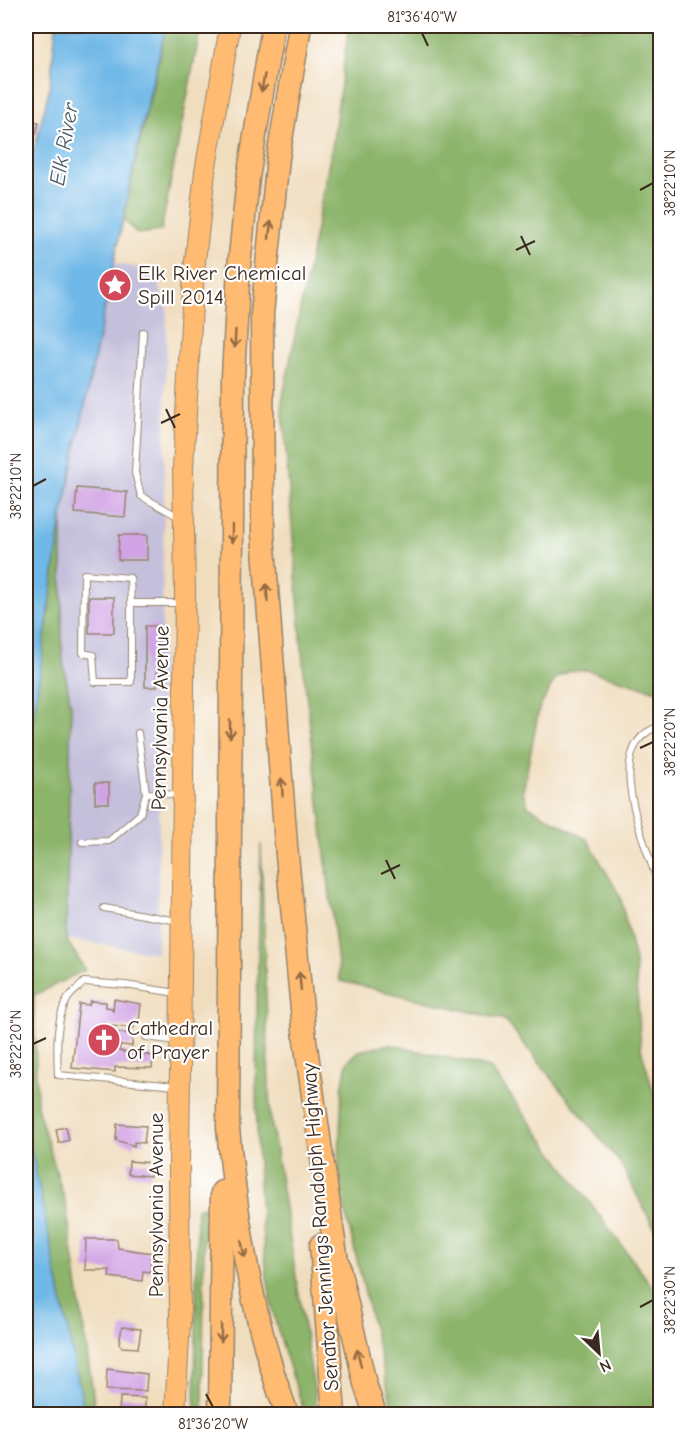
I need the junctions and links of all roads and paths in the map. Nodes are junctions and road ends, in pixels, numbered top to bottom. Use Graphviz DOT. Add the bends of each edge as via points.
graph roads {
  1 [pos="230,26"];
  2 [pos="273,26"];
  3 [pos="300,26"];
  4 [pos="143,332"];
  5 [pos="184,519"];
  6 [pos="131,603"];
  7 [pos="185,603"];
  8 [pos="660,726"];
  9 [pos="138,733"];
  10 [pos="146,793"];
  11 [pos="183,795"];
  12 [pos="82,842"];
  13 [pos="660,890"];
  14 [pos="104,908"];
  15 [pos="182,921"];
  16 [pos="181,994"];
  17 [pos="146,1037"];
  18 [pos="306,1040"];
  19 [pos="180,1041"];
  20 [pos="180,1086"];
  21 [pos="228,1128"];
  22 [pos="175,1414"];
  23 [pos="220,1414"];
  24 [pos="287,1414"];
  25 [pos="334,1414"];
  26 [pos="375,1414"];
  1 -- 5 [label="main road, Pennsylvania Avenue" via="205,172 194,270 183,468"];
  2 -- 21 [label="highway, one-way" via="248,178 233,376"];
  18 -- 3 [label="highway, one-way" via="286,845 265,566 260,440 267,257"];
  4 -- 5 [label="lane" via="135,473 141,496"];
  5 -- 7 [label="main road, Pennsylvania Avenue"];
  6 -- 6 [label="lane" via="130,578 84,574 83,653 93,655 95,682 131,682"];
  6 -- 7 [label="lane"];
  7 -- 11 [label="main road, Pennsylvania Avenue"];
  8 -- 13 [label="lane" via="650,731 632,753 628,783"];
  9 -- 10 [label="lane"];
  10 -- 11 [label="lane"];
  10 -- 12 [label="lane" via="140,814 109,841"];
  11 -- 15 [label="main road, Pennsylvania Avenue"];
  14 -- 15 [label="lane"];
  15 -- 16 [label="main road, Pennsylvania Avenue"];
  16 -- 19 [label="main road, Pennsylvania Avenue"];
  16 -- 20 [label="lane" via="84,982 67,1000 58,1032 57,1061 58,1076"];
  17 -- 19 [label="lane"];
  18 -- 25 [label="highway, Senator Jennings Randolph Highway"];
  26 -- 18 [label="highway, one-way" via="362,1374 336,1256"];
  19 -- 20 [label="main road, Pennsylvania Avenue"];
  20 -- 22 [label="main road, Pennsylvania Avenue" via="180,1320"];
  21 -- 23 [label="highway, one-way" via="222,1196"];
  21 -- 24 [label="highway, one-way" via="237,1217 257,1318"];
}
